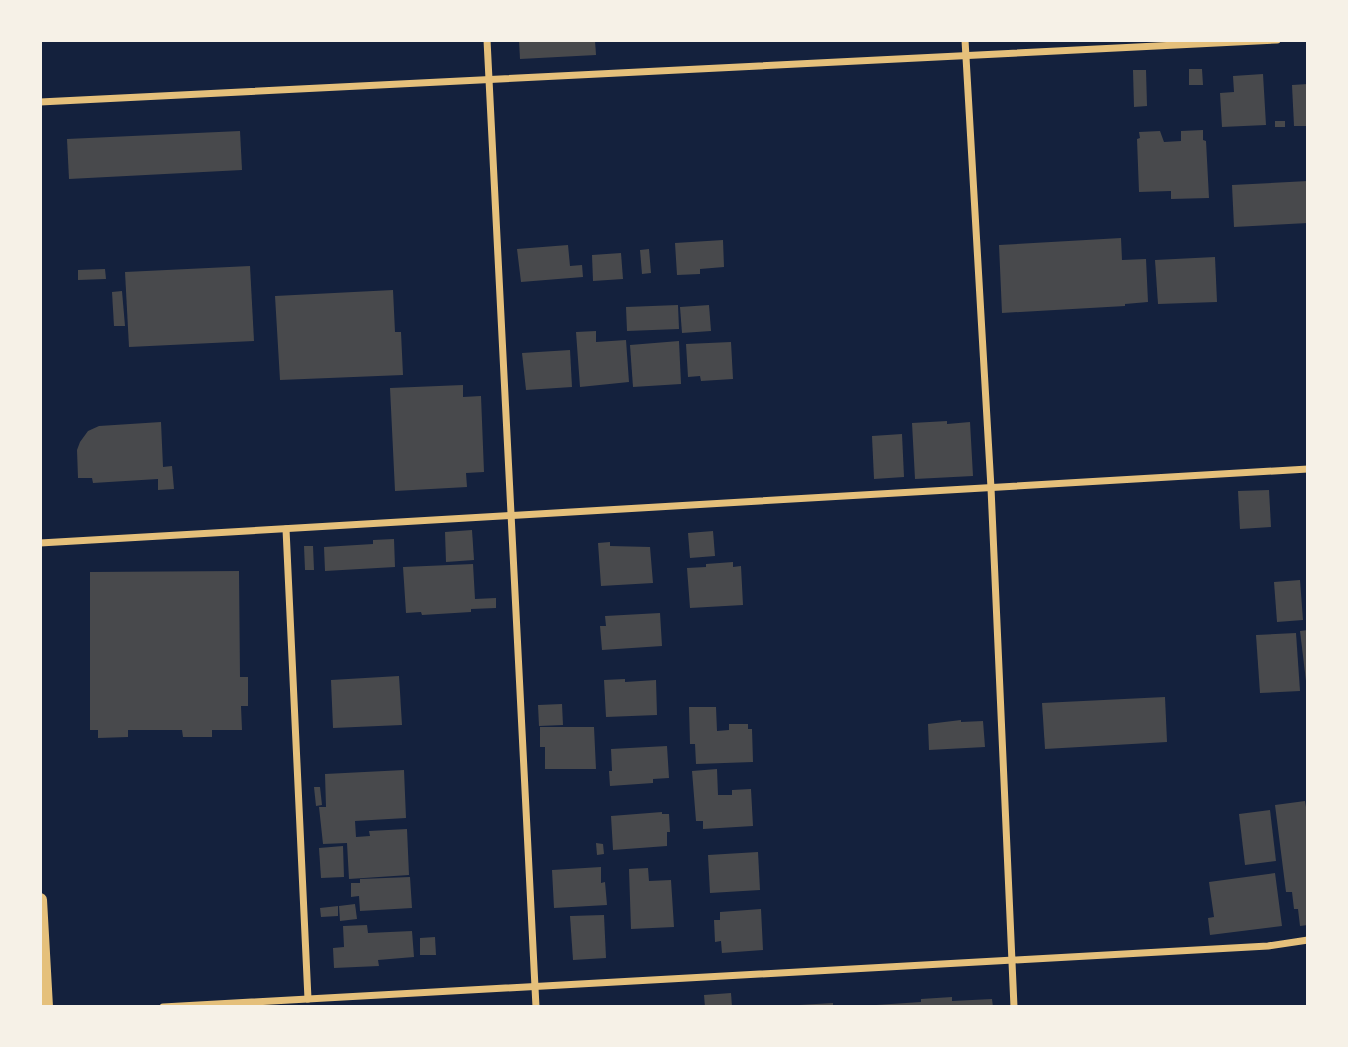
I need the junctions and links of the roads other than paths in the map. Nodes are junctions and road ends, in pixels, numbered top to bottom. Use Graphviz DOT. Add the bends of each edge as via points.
graph roads {
  1 [pos="487,40"];
  2 [pos="965,40"];
  3 [pos="1277,40"];
  4 [pos="965,55"];
  5 [pos="489,79"];
  6 [pos="40,102"];
  7 [pos="1308,469"];
  8 [pos="991,488"];
  9 [pos="512,516"];
  10 [pos="286,529"];
  11 [pos="40,543"];
  12 [pos="40,900"];
  13 [pos="1308,940"];
  14 [pos="1012,961"];
  15 [pos="535,987"];
  16 [pos="307,999"];
  17 [pos="46,1007"];
  18 [pos="163,1007"];
  19 [pos="536,1007"];
  20 [pos="1014,1007"];
  1 -- 5 [label="street"];
  2 -- 4 [label="street"];
  3 -- 4 [label="street"];
  4 -- 5 [label="street"];
  4 -- 8 [label="street"];
  5 -- 6 [label="street"];
  5 -- 9 [label="street"];
  7 -- 8 [label="street"];
  8 -- 9 [label="street"];
  8 -- 14 [label="street"];
  9 -- 10 [label="street"];
  9 -- 15 [label="street"];
  10 -- 11 [label="street"];
  10 -- 16 [label="street"];
  12 -- 17 [label="main road"];
  13 -- 14 [label="street"];
  14 -- 15 [label="street"];
  14 -- 20 [label="street"];
  15 -- 16 [label="street"];
  15 -- 19 [label="street"];
  16 -- 18 [label="street"];
}
